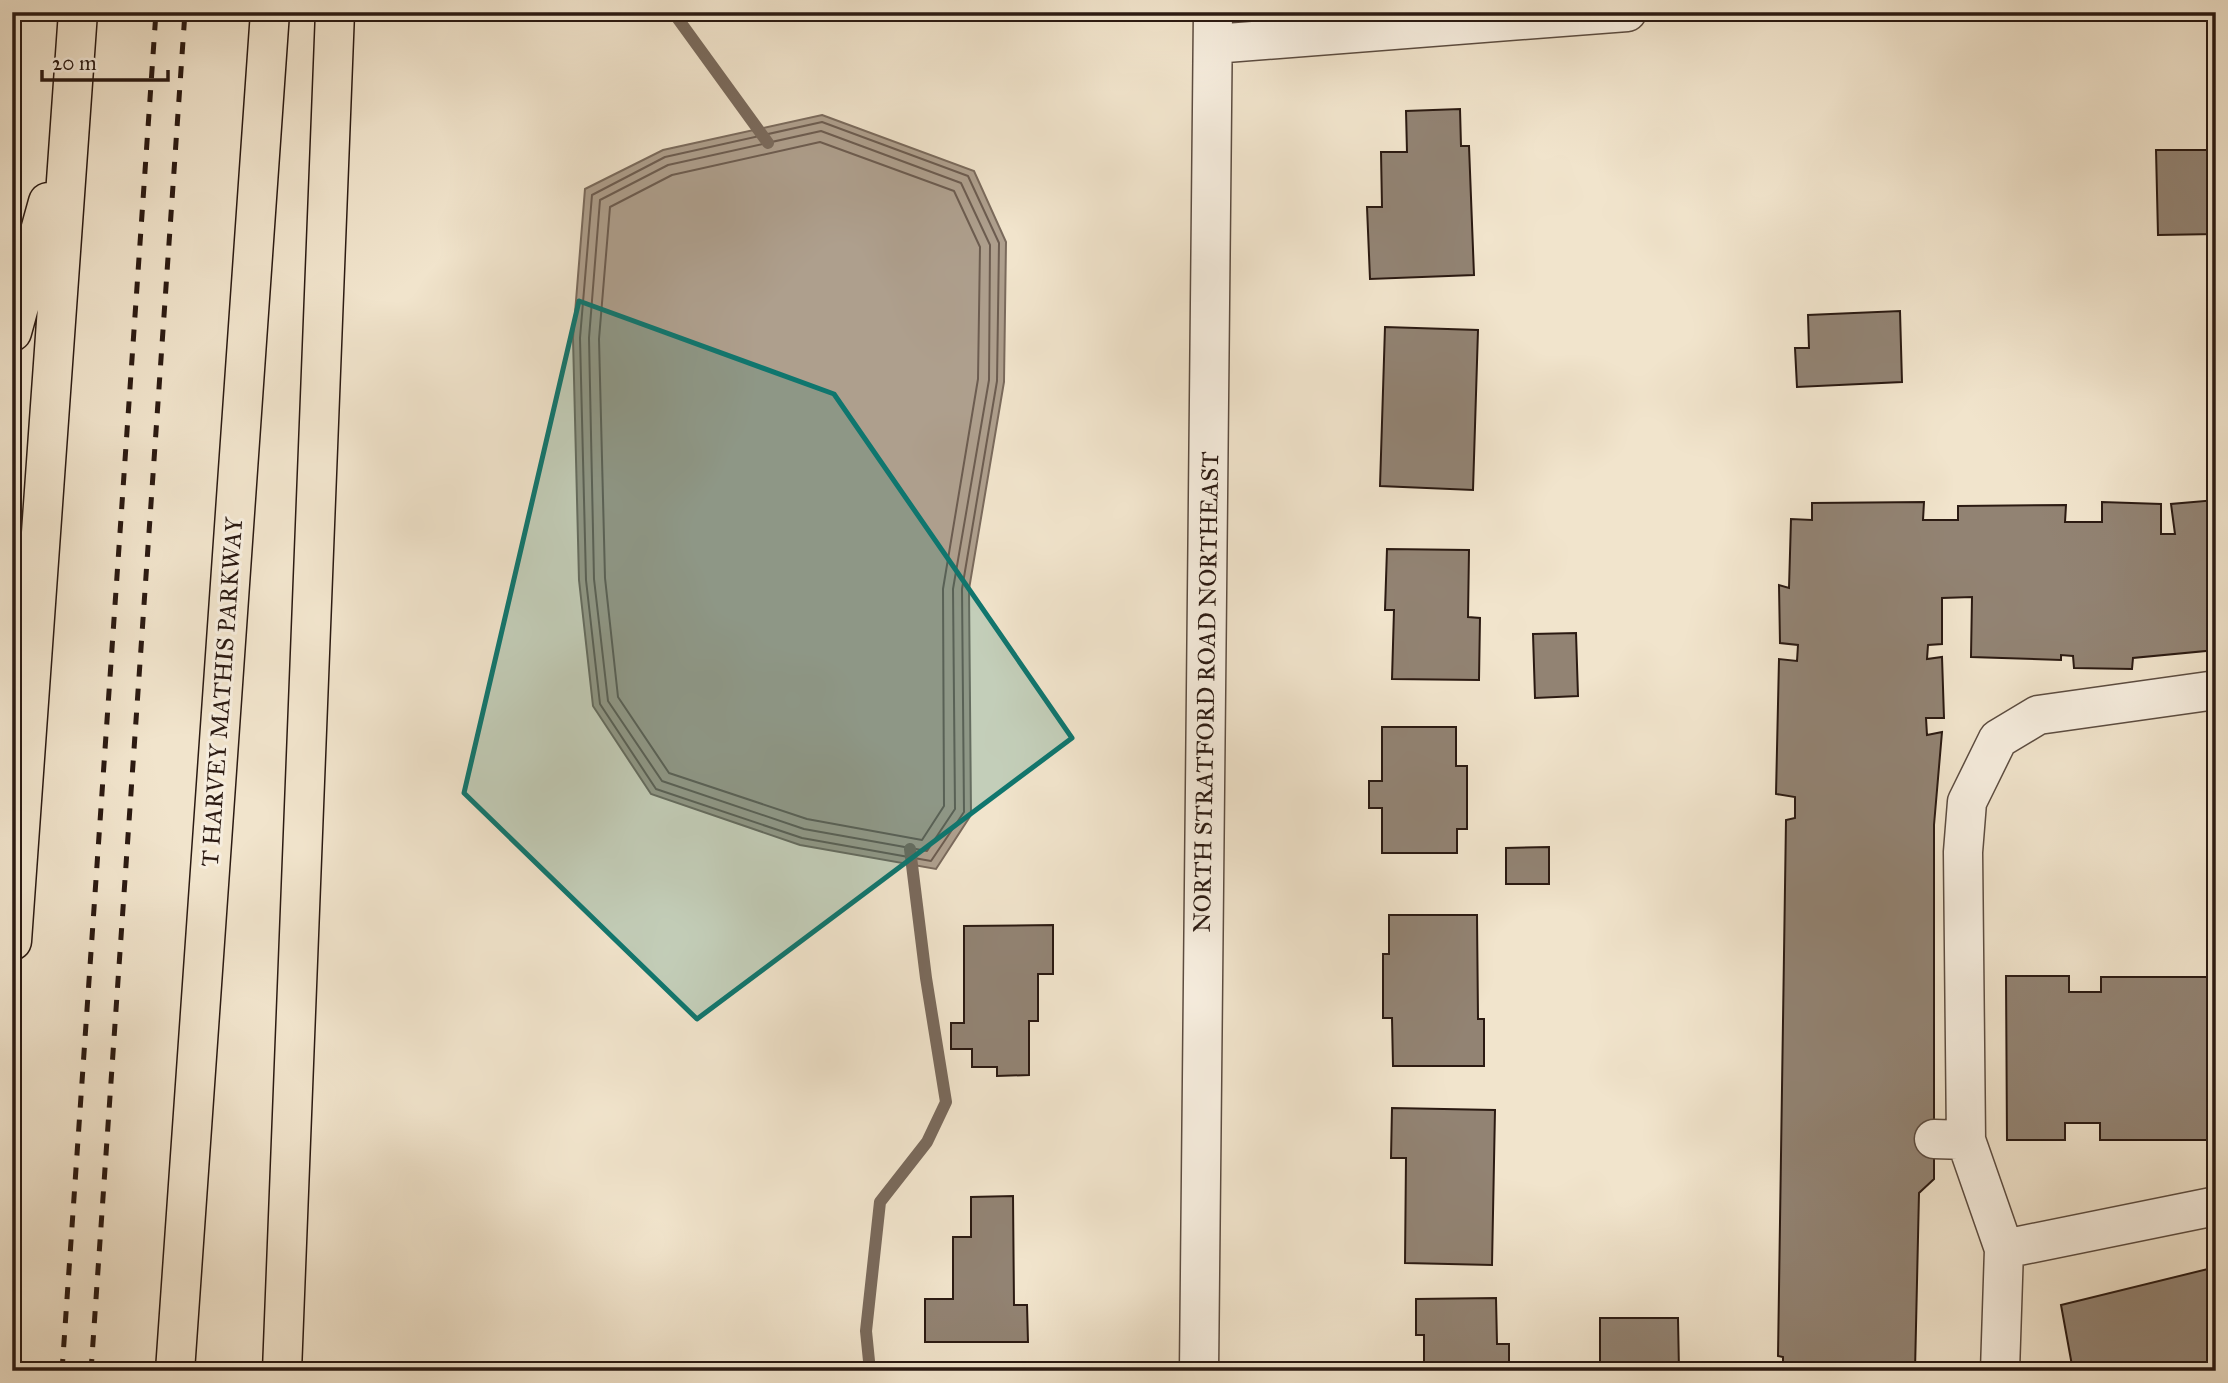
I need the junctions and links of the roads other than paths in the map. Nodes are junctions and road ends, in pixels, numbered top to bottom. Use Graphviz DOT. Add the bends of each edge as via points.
graph roads {
  1 [pos="78,12"];
  2 [pos="270,12"];
  3 [pos="335,12"];
  4 [pos="1627,12"];
  5 [pos="1213,28"];
  6 [pos="71,116"];
  7 [pos="12,332"];
  8 [pos="2216,690"];
  9 [pos="12,942"];
  10 [pos="2216,1206"];
  11 [pos="2004,1249"];
  12 [pos="175,1371"];
  13 [pos="282,1371"];
  14 [pos="1199,1371"];
  15 [pos="2000,1371"];
  1 -- 6 [label="highway"];
  2 -- 12 [label="highway, T HARVEY MATHIS PARKWAY"];
  3 -- 13 [label="highway"];
  4 -- 5 [label="street"];
  5 -- 14 [label="street, NORTH STRATFORD ROAD NORTHEAST"];
  6 -- 7 [label="highway"];
  6 -- 9 [label="highway"];
  8 -- 11 [label="street" via="2038,715 1998,739 1967,802 1949,852 1950,1140"];
  10 -- 11 [label="street"];
  11 -- 15 [label="street"];
}
